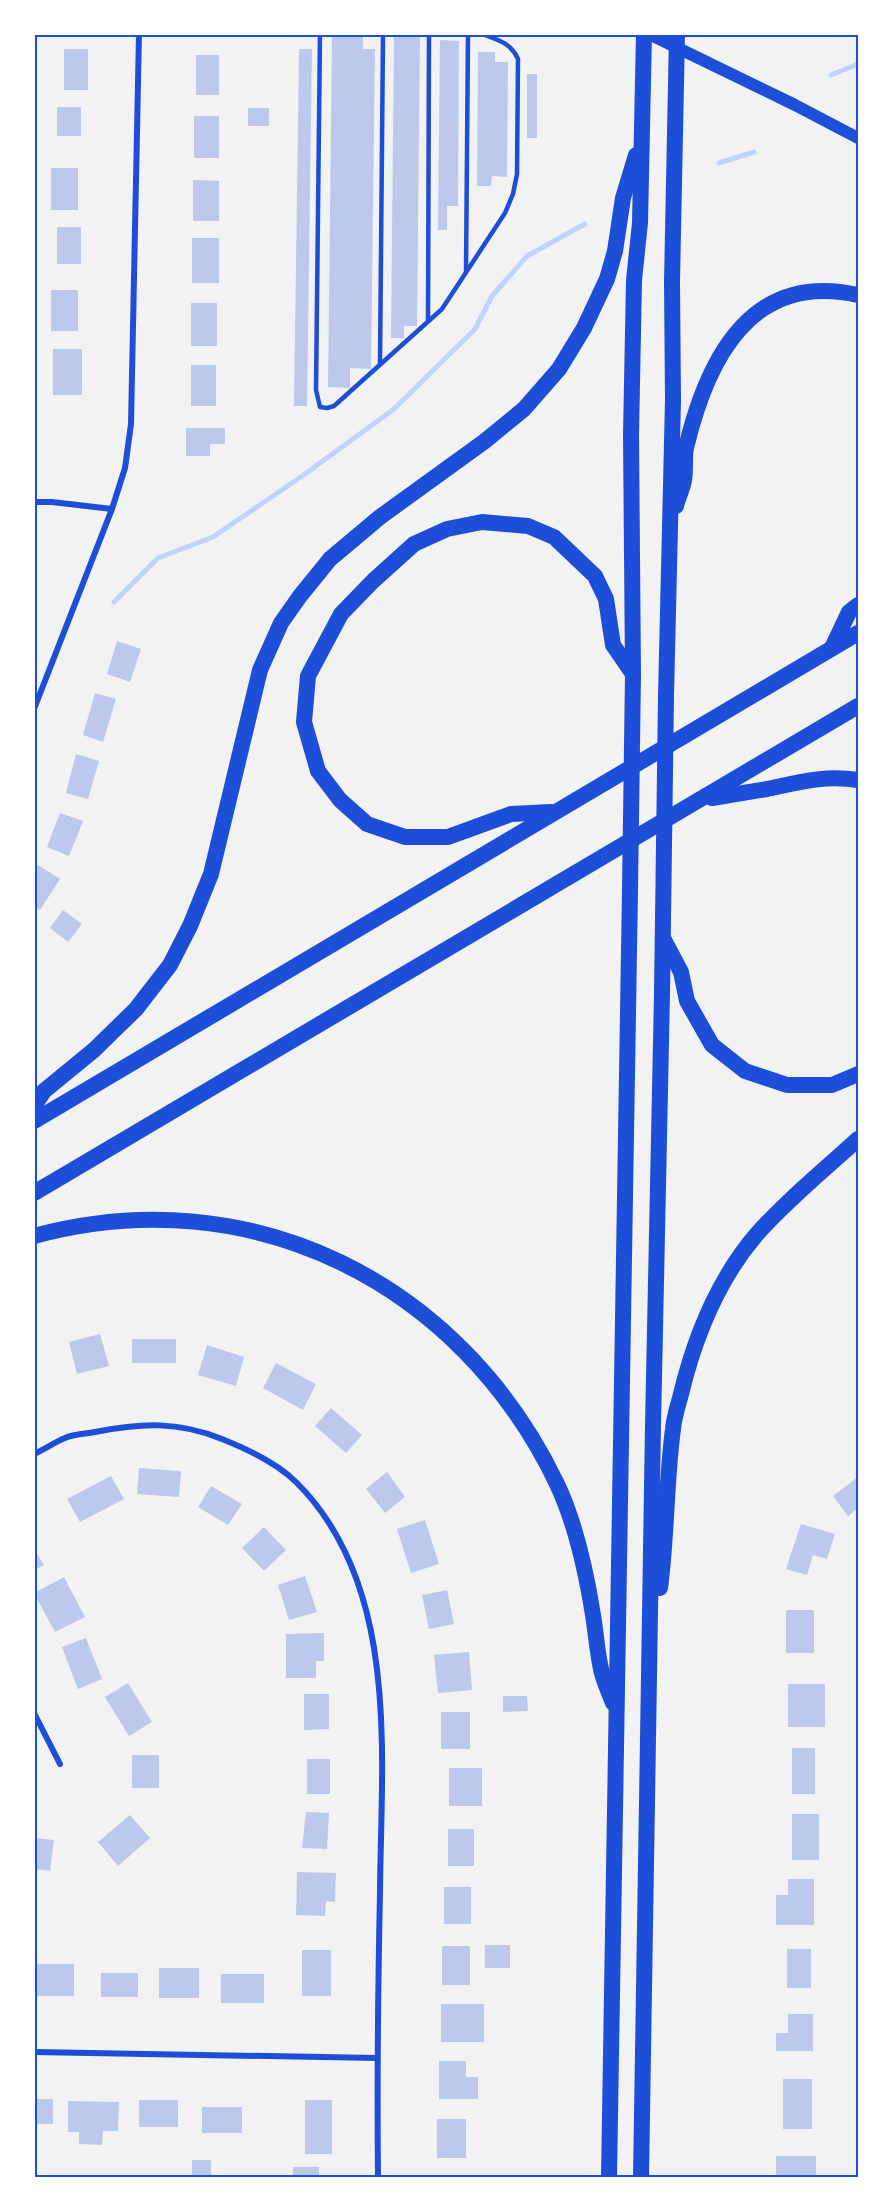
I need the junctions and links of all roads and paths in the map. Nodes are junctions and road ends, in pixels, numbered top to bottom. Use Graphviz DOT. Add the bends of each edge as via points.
graph roads {
  1 [pos="139,34"];
  2 [pos="320,34"];
  3 [pos="382,34"];
  4 [pos="429,34"];
  5 [pos="468,34"];
  6 [pos="482,34"];
  7 [pos="644,34"];
  8 [pos="649,34"];
  9 [pos="677,34"];
  10 [pos="642,134"];
  11 [pos="858,138"];
  12 [pos="466,272"];
  13 [pos="858,295"];
  14 [pos="428,321"];
  15 [pos="380,364"];
  16 [pos="34,502"];
  17 [pos="112,509"];
  18 [pos="670,521"];
  19 [pos="858,605"];
  20 [pos="858,633"];
  21 [pos="832,648"];
  22 [pos="633,674"];
  23 [pos="858,706"];
  24 [pos="34,709"];
  25 [pos="858,780"];
  26 [pos="702,799"];
  27 [pos="554,812"];
  28 [pos="662,935"];
  29 [pos="858,1074"];
  30 [pos="34,1106"];
  31 [pos="34,1120"];
  32 [pos="858,1139"];
  33 [pos="34,1193"];
  34 [pos="34,1236"];
  35 [pos="34,1454"];
  36 [pos="650,1663"];
  37 [pos="34,1713"];
  38 [pos="617,1713"];
  39 [pos="60,1764"];
  40 [pos="34,2052"];
  41 [pos="377,2058"];
  42 [pos="378,2178"];
  43 [pos="609,2178"];
  44 [pos="641,2178"];
  1 -- 17 [label="street" via="131,424 125,468"];
  2 -- 15 [label="lane" via="316,390 320,407 334,406"];
  3 -- 15 [label="lane"];
  4 -- 14 [label="lane"];
  5 -- 12 [label="lane"];
  6 -- 12 [label="lane" via="507,44 518,59 517,174 505,213"];
  7 -- 10 [label="highway"];
  8 -- 11 [label="main road"];
  9 -- 18 [label="highway"];
  10 -- 22 [label="highway" via="631,435"];
  10 -- 30 [label="highway" via="623,198 607,279 559,369 524,409 330,559 300,596 281,623 260,670 211,874 170,965 136,1009 44,1091"];
  12 -- 14 [label="lane" via="442,309"];
  13 -- 18 [label="highway" via="820,291 791,295 747,322 728,342 698,403 686,450 684,480"];
  14 -- 15 [label="lane"];
  16 -- 17 [label="street"];
  17 -- 24 [label="street"];
  18 -- 28 [label="highway"];
  19 -- 21 [label="highway" via="849,612"];
  20 -- 21 [label="highway"];
  21 -- 27 [label="highway"];
  22 -- 27 [label="highway" via="613,645 606,599 596,576 554,537 528,526 482,522 447,529 414,544 341,614 308,676 304,722 318,771 340,800 367,824 405,837 448,837 511,814"];
  22 -- 38 [label="highway"];
  23 -- 26 [label="highway"];
  25 -- 26 [label="highway" via="808,779"];
  26 -- 33 [label="highway"];
  27 -- 31 [label="highway"];
  28 -- 29 [label="highway" via="681,972 687,1001 712,1045 745,1071 787,1085 832,1085"];
  28 -- 36 [label="highway"];
  32 -- 36 [label="highway" via="756,1235 735,1263 699,1330 673,1426 664,1553"];
  34 -- 38 [label="highway" via="89,1223 176,1219 254,1231 333,1257 386,1287 436,1324 491,1380 518,1415 557,1485 582,1560 601,1671"];
  35 -- 41 [label="street" via="66,1437 111,1429 155,1424 206,1432 251,1451 295,1481 327,1520 366,1605 380,1682"];
  36 -- 44 [label="highway"];
  37 -- 39 [label="street"];
  38 -- 43 [label="highway"];
  40 -- 41 [label="street"];
  41 -- 42 [label="street"];
}
